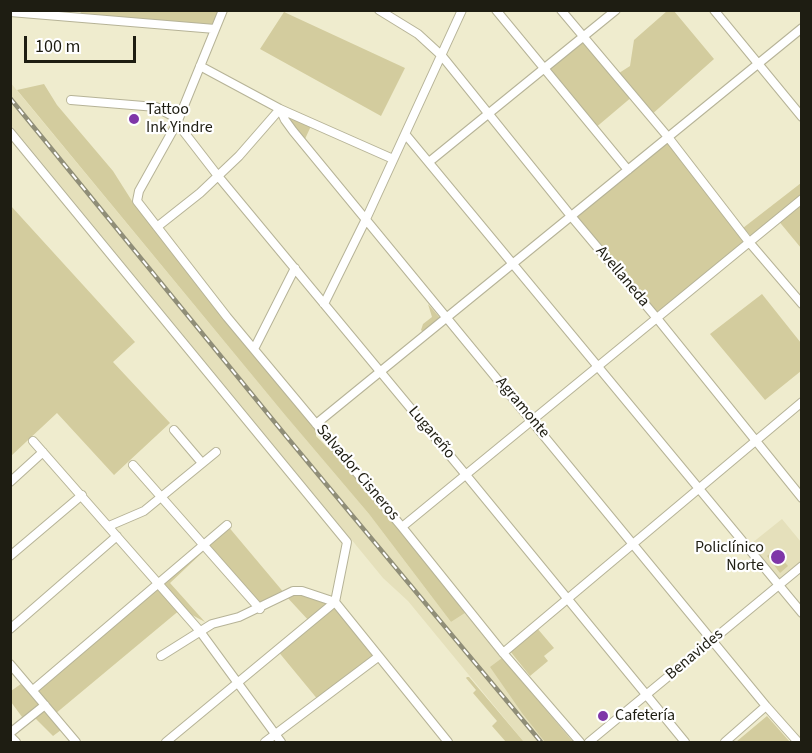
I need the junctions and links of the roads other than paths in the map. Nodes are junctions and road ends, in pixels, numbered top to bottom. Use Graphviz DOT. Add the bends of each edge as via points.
graph roads {
  1 [pos="223,10"];
  2 [pos="379,10"];
  3 [pos="462,10"];
  4 [pos="496,10"];
  5 [pos="561,10"];
  6 [pos="616,10"];
  7 [pos="714,10"];
  8 [pos="10,12"];
  9 [pos="34,12"];
  10 [pos="80,14"];
  11 [pos="801,28"];
  12 [pos="215,29"];
  13 [pos="584,38"];
  14 [pos="442,57"];
  15 [pos="757,64"];
  16 [pos="200,66"];
  17 [pos="545,68"];
  18 [pos="71,100"];
  19 [pos="280,109"];
  20 [pos="488,114"];
  21 [pos="801,117"];
  22 [pos="177,121"];
  23 [pos="10,132"];
  24 [pos="406,135"];
  25 [pos="668,137"];
  26 [pos="393,159"];
  27 [pos="429,162"];
  28 [pos="628,170"];
  29 [pos="218,176"];
  30 [pos="801,199"];
  31 [pos="571,216"];
  32 [pos="366,219"];
  33 [pos="157,227"];
  34 [pos="749,242"];
  35 [pos="513,263"];
  36 [pos="295,268"];
  37 [pos="324,304"];
  38 [pos="801,304"];
  39 [pos="447,318"];
  40 [pos="657,318"];
  41 [pos="254,349"];
  42 [pos="598,366"];
  43 [pos="380,372"];
  44 [pos="801,402"];
  45 [pos="532,420"];
  46 [pos="316,424"];
  47 [pos="174,430"];
  48 [pos="33,441"];
  49 [pos="755,441"];
  50 [pos="43,452"];
  51 [pos="216,452"];
  52 [pos="202,463"];
  53 [pos="133,465"];
  54 [pos="466,475"];
  55 [pos="10,482"];
  56 [pos="699,489"];
  57 [pos="82,495"];
  58 [pos="161,497"];
  59 [pos="801,498"];
  60 [pos="227,525"];
  61 [pos="109,526"];
  62 [pos="402,527"];
  63 [pos="117,536"];
  64 [pos="633,544"];
  65 [pos="202,545"];
  66 [pos="10,556"];
  67 [pos="801,567"];
  68 [pos="159,583"];
  69 [pos="779,585"];
  70 [pos="566,600"];
  71 [pos="334,602"];
  72 [pos="260,609"];
  73 [pos="801,613"];
  74 [pos="10,629"];
  75 [pos="199,630"];
  76 [pos="713,640"];
  77 [pos="503,653"];
  78 [pos="161,656"];
  79 [pos="378,657"];
  80 [pos="10,664"];
  81 [pos="238,684"];
  82 [pos="33,690"];
  83 [pos="645,696"];
  84 [pos="45,705"];
  85 [pos="766,706"];
  86 [pos="10,734"];
  87 [pos="275,735"];
  88 [pos="443,741"];
  89 [pos="16,742"];
  90 [pos="76,742"];
  91 [pos="166,742"];
  92 [pos="266,742"];
  93 [pos="281,742"];
  94 [pos="580,742"];
  95 [pos="589,742"];
  96 [pos="684,742"];
  97 [pos="725,742"];
  98 [pos="800,742"];
  1 -- 12 [label="street"];
  2 -- 14 [label="street, Avellaneda" via="418,34"];
  3 -- 14 [label="street"];
  4 -- 17 [label="street"];
  5 -- 13 [label="street"];
  6 -- 13 [label="street"];
  7 -- 15 [label="street"];
  8 -- 9 [label="street"];
  9 -- 10 [label="street"];
  10 -- 12 [label="street"];
  11 -- 15 [label="street"];
  12 -- 16 [label="street"];
  13 -- 17 [label="street"];
  13 -- 25 [label="street"];
  14 -- 20 [label="street, Avellaneda"];
  14 -- 24 [label="street"];
  15 -- 21 [label="street"];
  15 -- 25 [label="street"];
  16 -- 19 [label="street"];
  16 -- 22 [label="street"];
  17 -- 20 [label="street"];
  17 -- 28 [label="street"];
  18 -- 22 [label="street" via="156,107"];
  19 -- 26 [label="street"];
  19 -- 29 [label="street"];
  19 -- 32 [label="street, Agramonte" via="293,131"];
  20 -- 27 [label="street"];
  20 -- 31 [label="street, Avellaneda"];
  22 -- 29 [label="street, Lugareño"];
  22 -- 33 [label="street, Salvador Cisneros" via="137,201"];
  23 -- 71 [label="street" via="347,542"];
  24 -- 26 [label="street"];
  24 -- 27 [label="street"];
  25 -- 28 [label="street"];
  25 -- 34 [label="street"];
  26 -- 32 [label="street"];
  27 -- 35 [label="street"];
  28 -- 31 [label="street"];
  29 -- 33 [label="street"];
  29 -- 36 [label="street, Lugareño"];
  30 -- 34 [label="street"];
  31 -- 35 [label="street"];
  31 -- 40 [label="street, Avellaneda"];
  32 -- 37 [label="street"];
  32 -- 39 [label="street, Agramonte"];
  33 -- 41 [label="street, Salvador Cisneros"];
  34 -- 38 [label="street"];
  34 -- 40 [label="street"];
  35 -- 39 [label="street"];
  35 -- 42 [label="street"];
  36 -- 37 [label="street, Lugareño"];
  36 -- 41 [label="street"];
  37 -- 43 [label="street, Lugareño"];
  39 -- 43 [label="street"];
  39 -- 45 [label="street, Agramonte"];
  40 -- 42 [label="street"];
  40 -- 49 [label="street, Avellaneda"];
  41 -- 46 [label="street, Salvador Cisneros"];
  42 -- 45 [label="street"];
  42 -- 56 [label="street"];
  43 -- 46 [label="street"];
  43 -- 54 [label="street, Lugareño"];
  44 -- 49 [label="street"];
  45 -- 54 [label="street"];
  45 -- 64 [label="street, Agramonte"];
  46 -- 62 [label="street, Salvador Cisneros"];
  47 -- 52 [label="street"];
  48 -- 50 [label="street"];
  49 -- 56 [label="street"];
  49 -- 59 [label="street, Avellaneda"];
  50 -- 55 [label="street"];
  50 -- 57 [label="street"];
  51 -- 52 [label="street"];
  52 -- 58 [label="street"];
  53 -- 58 [label="street"];
  54 -- 62 [label="street"];
  54 -- 70 [label="street, Lugareño"];
  56 -- 64 [label="street"];
  56 -- 69 [label="street"];
  57 -- 61 [label="street"];
  57 -- 66 [label="street"];
  58 -- 61 [label="street" via="144,511"];
  58 -- 65 [label="street"];
  60 -- 65 [label="street"];
  61 -- 63 [label="street"];
  62 -- 77 [label="street, Salvador Cisneros"];
  63 -- 68 [label="street"];
  63 -- 74 [label="street"];
  64 -- 70 [label="street"];
  64 -- 76 [label="street, Agramonte"];
  65 -- 68 [label="street"];
  65 -- 72 [label="street"];
  67 -- 69 [label="street, Benavides"];
  68 -- 75 [label="street"];
  68 -- 82 [label="street"];
  69 -- 73 [label="street"];
  69 -- 76 [label="street, Benavides"];
  70 -- 77 [label="street"];
  70 -- 83 [label="street, Lugareño"];
  71 -- 72 [label="street" via="293,591"];
  71 -- 79 [label="street"];
  71 -- 81 [label="street"];
  72 -- 75 [label="street"];
  75 -- 78 [label="street"];
  75 -- 81 [label="street"];
  76 -- 83 [label="street, Benavides"];
  76 -- 85 [label="street, Agramonte"];
  77 -- 94 [label="street, Salvador Cisneros"];
  79 -- 87 [label="street"];
  79 -- 88 [label="street"];
  80 -- 82 [label="street"];
  81 -- 87 [label="street"];
  81 -- 91 [label="street"];
  82 -- 84 [label="street"];
  83 -- 95 [label="street, Benavides"];
  83 -- 96 [label="street, Lugareño"];
  84 -- 86 [label="street"];
  84 -- 90 [label="street"];
  85 -- 97 [label="street"];
  85 -- 98 [label="street, Agramonte"];
  86 -- 89 [label="street"];
  87 -- 92 [label="street"];
  87 -- 93 [label="street"];
}
